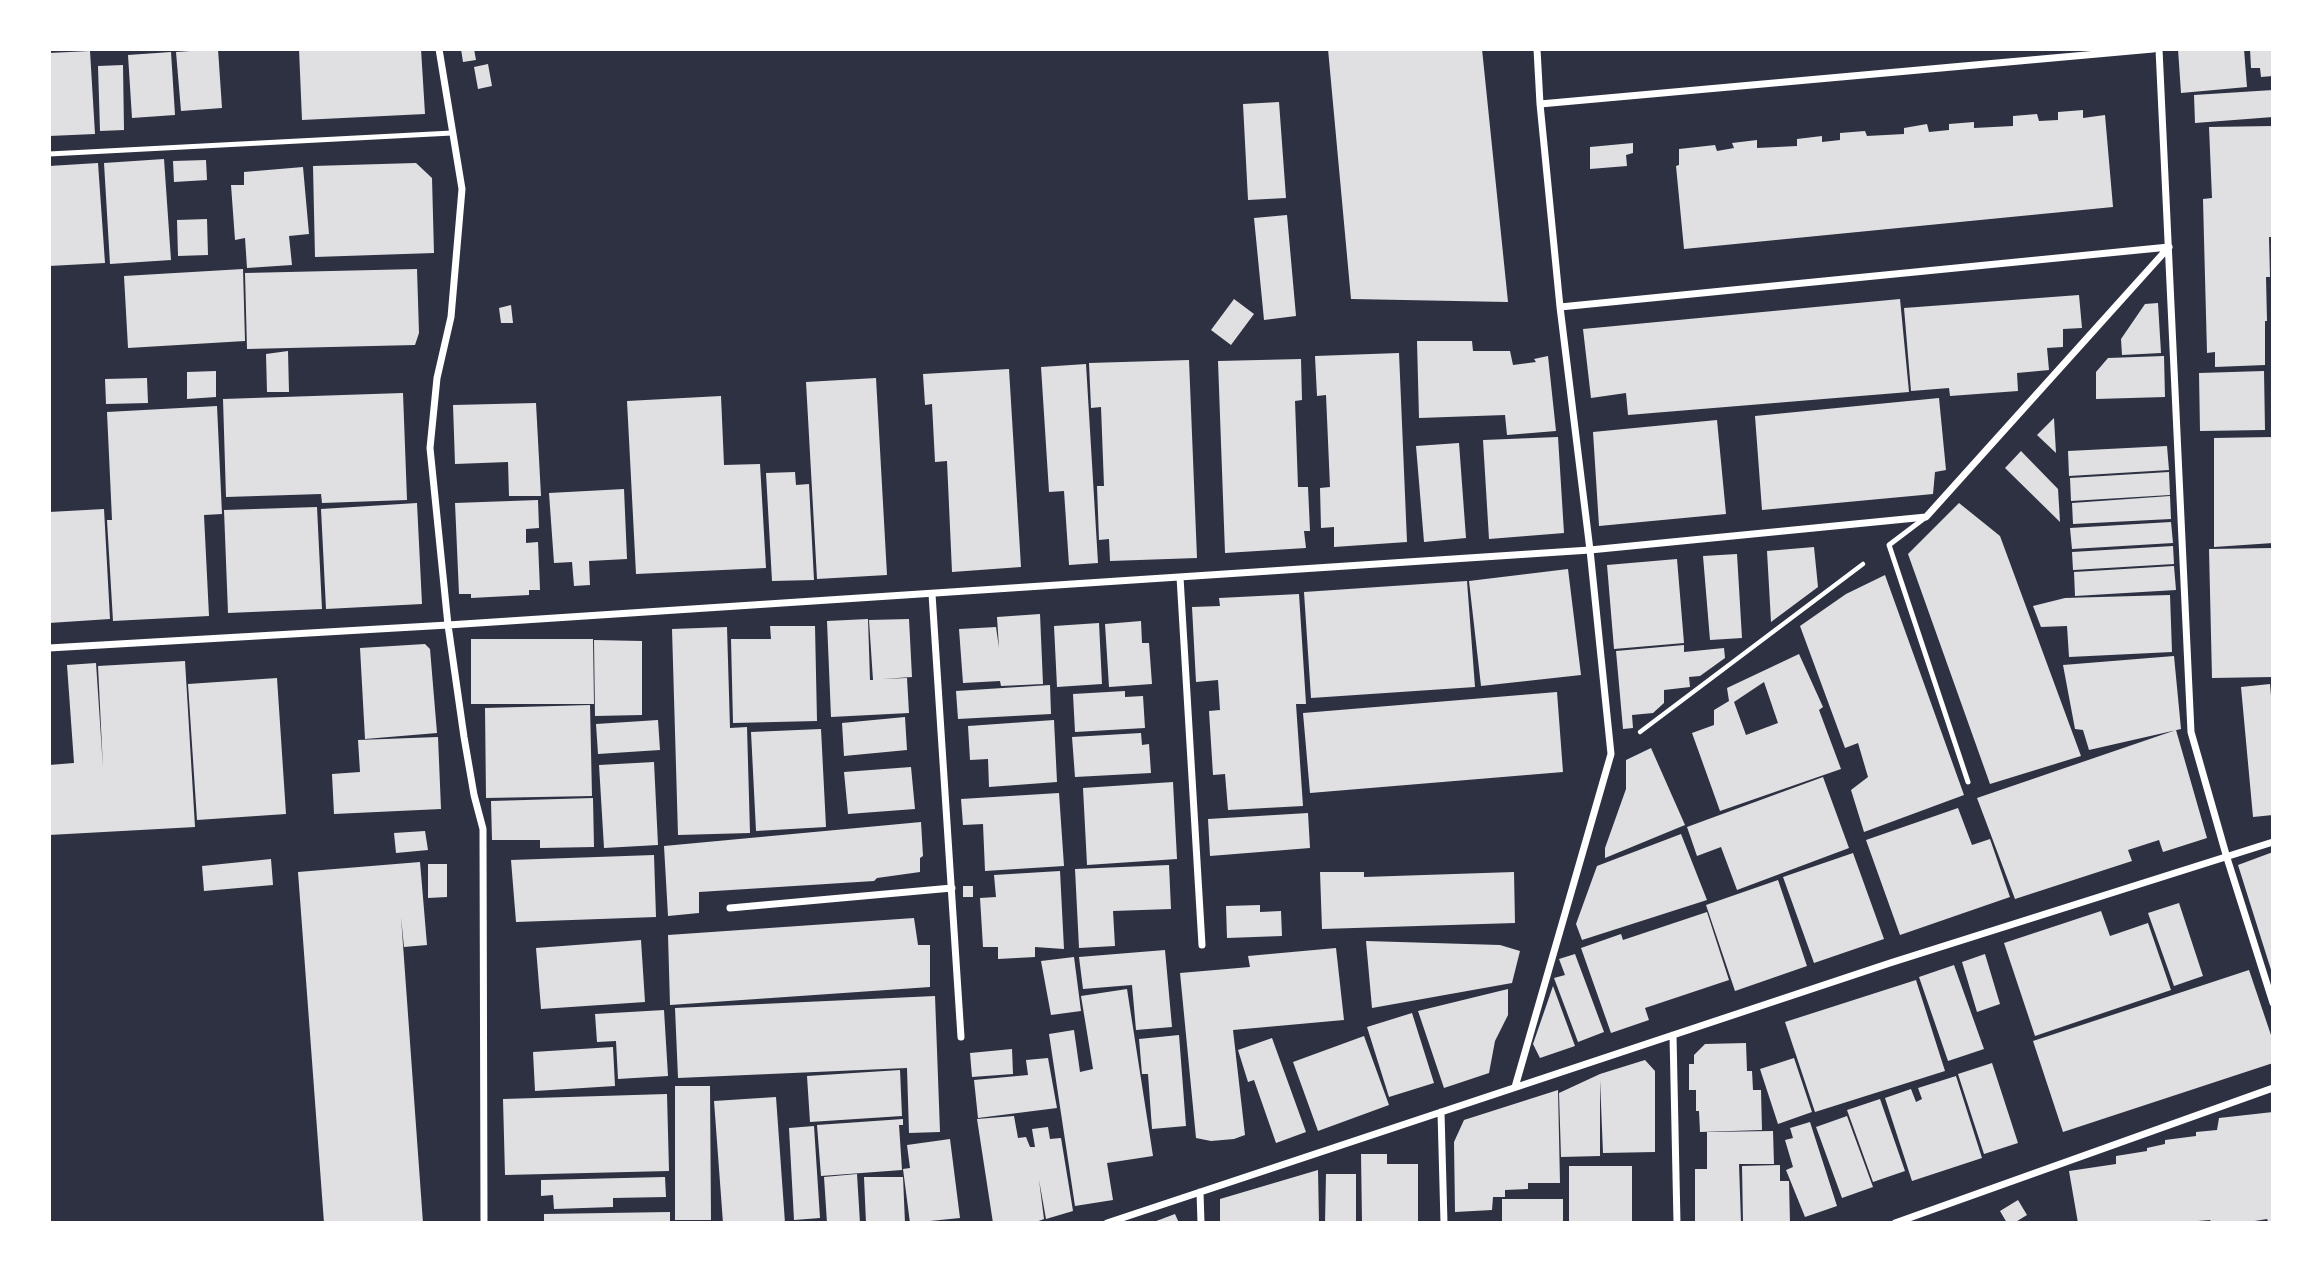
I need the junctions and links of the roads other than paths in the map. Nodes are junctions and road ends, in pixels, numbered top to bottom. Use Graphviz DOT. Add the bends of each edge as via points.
graph roads {
  1 [pos="439,49"];
  2 [pos="1537,49"];
  3 [pos="2156,49"];
  4 [pos="1540,104"];
  5 [pos="452,134"];
  6 [pos="49,154"];
  7 [pos="2169,247"];
  8 [pos="1560,307"];
  9 [pos="1926,517"];
  10 [pos="1590,550"];
  11 [pos="1180,577"];
  12 [pos="932,593"];
  13 [pos="448,625"];
  14 [pos="49,648"];
  15 [pos="1968,782"];
  16 [pos="2273,842"];
  17 [pos="2227,858"];
  18 [pos="952,888"];
  19 [pos="730,908"];
  20 [pos="1202,945"];
  21 [pos="2273,1003"];
  22 [pos="1673,1035"];
  23 [pos="961,1037"];
  24 [pos="1515,1087"];
  25 [pos="2273,1088"];
  26 [pos="1441,1112"];
  27 [pos="1200,1192"];
  28 [pos="484,1223"];
  29 [pos="1107,1223"];
  30 [pos="1201,1223"];
  31 [pos="1444,1223"];
  32 [pos="1677,1223"];
  33 [pos="1895,1223"];
  1 -- 5 [label="street"];
  2 -- 4 [label="street"];
  3 -- 4 [label="street"];
  3 -- 7 [label="street"];
  4 -- 8 [label="street"];
  5 -- 6 [label="lane"];
  5 -- 13 [label="street" via="462,189 450,317 437,378 430,448"];
  7 -- 8 [label="street"];
  7 -- 9 [label="street"];
  7 -- 17 [label="street" via="2191,732"];
  8 -- 10 [label="street"];
  9 -- 10 [label="street"];
  9 -- 15 [label="lane" via="1889,545"];
  10 -- 11 [label="street"];
  10 -- 24 [label="street" via="1611,754"];
  11 -- 12 [label="street"];
  11 -- 20 [label="street"];
  12 -- 13 [label="street"];
  12 -- 18 [label="street"];
  13 -- 14 [label="street"];
  13 -- 28 [label="street" via="474,795 484,829"];
  16 -- 17 [label="street"];
  17 -- 21 [label="street"];
  17 -- 22 [label="street"];
  18 -- 19 [label="street"];
  18 -- 23 [label="street"];
  22 -- 24 [label="street"];
  22 -- 32 [label="street"];
  24 -- 26 [label="street"];
  25 -- 33 [label="street"];
  26 -- 27 [label="street"];
  26 -- 31 [label="street"];
  27 -- 29 [label="street"];
  27 -- 30 [label="street"];
}
